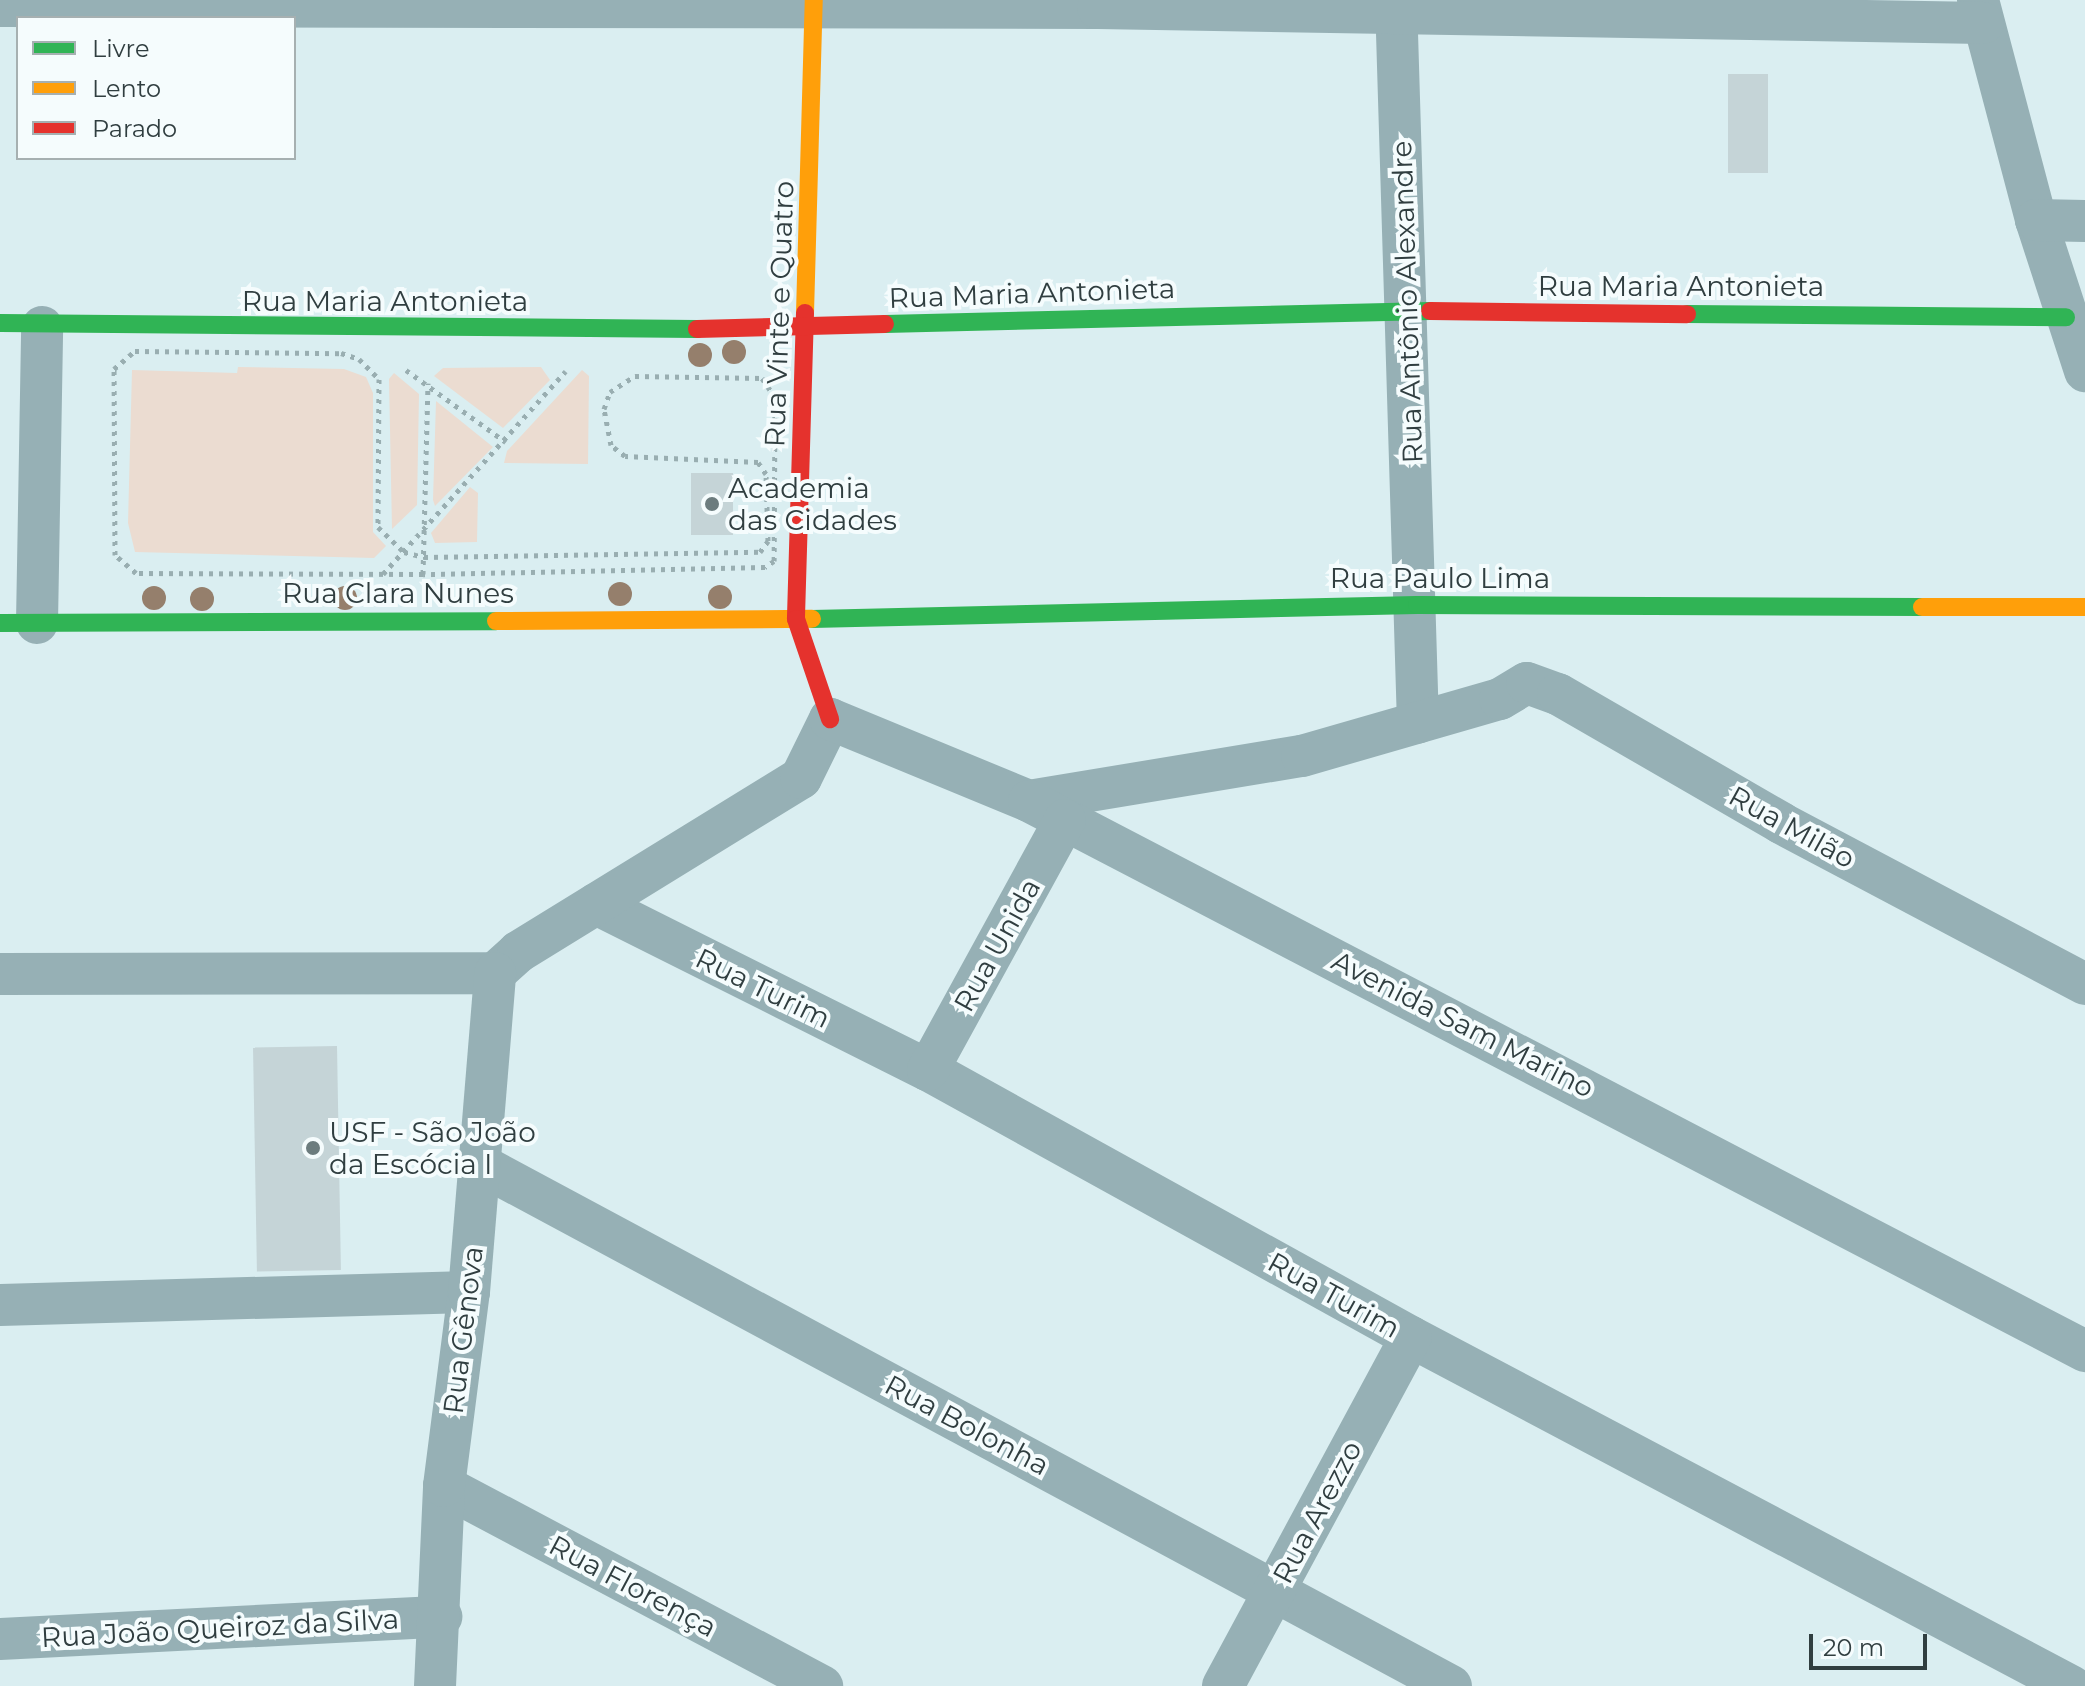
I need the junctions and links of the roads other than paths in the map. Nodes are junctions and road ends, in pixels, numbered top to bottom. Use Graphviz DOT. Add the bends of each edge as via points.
graph roads {
  1 [pos="814,4"];
  2 [pos="0,6"];
  3 [pos="1396,8"];
  4 [pos="1980,11"];
  5 [pos="2036,220"];
  6 [pos="2085,221"];
  7 [pos="1408,311"];
  8 [pos="2066,317"];
  9 [pos="0,323"];
  10 [pos="42,327"];
  11 [pos="808,328"];
  12 [pos="2085,371"];
  13 [pos="1417,605"];
  14 [pos="2085,607"];
  15 [pos="796,619"];
  16 [pos="19,623"];
  17 [pos="830,719"];
  18 [pos="1418,723"];
  19 [pos="1029,801"];
  20 [pos="1065,820"];
  21 [pos="596,904"];
  22 [pos="495,973"];
  23 [pos="0,974"];
  24 [pos="2085,984"];
  25 [pos="928,1070"];
  26 [pos="481,1165"];
  27 [pos="469,1292"];
  28 [pos="0,1305"];
  29 [pos="1411,1337"];
  30 [pos="2085,1351"];
  31 [pos="444,1486"];
  32 [pos="1275,1590"];
  33 [pos="441,1617"];
  34 [pos="0,1639"];
  35 [pos="435,1686"];
  36 [pos="822,1686"];
  37 [pos="1223,1686"];
  38 [pos="1451,1686"];
  39 [pos="2071,1686"];
  1 -- 2 [label="street"];
  1 -- 3 [label="street"];
  1 -- 11 [label="street, Rua Vinte e Quatro"];
  3 -- 4 [label="street"];
  3 -- 7 [label="street, Rua Antônio Alexandre"];
  4 -- 5 [label="street"];
  5 -- 6 [label="street"];
  5 -- 8 [label="street"];
  7 -- 8 [label="street, Rua Maria Antonieta"];
  7 -- 11 [label="street, Rua Maria Antonieta"];
  7 -- 13 [label="street, Rua Antônio Alexandre"];
  8 -- 12 [label="street"];
  9 -- 10 [label="street, Rua Maria Antonieta"];
  10 -- 11 [label="street, Rua Maria Antonieta"];
  10 -- 16 [label="street"];
  11 -- 15 [label="street, Rua Vinte e Quatro"];
  13 -- 14 [label="street, Rua Paulo Lima"];
  13 -- 15 [label="street, Rua Paulo Lima"];
  13 -- 18 [label="street, Rua Antônio Alexandre"];
  15 -- 16 [label="street, Rua Clara Nunes"];
  15 -- 17 [label="street, Rua Vinte e Quatro"];
  17 -- 19 [label="street, Avenida Sam Marino"];
  17 -- 21 [label="street" via="801,778"];
  18 -- 19 [label="street" via="1302,756"];
  18 -- 24 [label="street, Rua Milão" via="1500,699 1527,683 1558,694 1781,823"];
  19 -- 20 [label="street, Avenida Sam Marino"];
  20 -- 25 [label="street, Rua Unida"];
  20 -- 30 [label="street, Avenida Sam Marino"];
  21 -- 22 [label="street"];
  21 -- 25 [label="street, Rua Turim"];
  22 -- 23 [label="street"];
  22 -- 26 [label="street, Rua Gênova"];
  25 -- 29 [label="street, Rua Turim"];
  26 -- 27 [label="street, Rua Gênova"];
  26 -- 32 [label="street, Rua Bolonha"];
  27 -- 28 [label="street"];
  27 -- 31 [label="street, Rua Gênova"];
  29 -- 32 [label="street, Rua Arezzo"];
  29 -- 39 [label="street, Rua Turim"];
  31 -- 33 [label="street, Rua Gênova"];
  31 -- 36 [label="street, Rua Florença"];
  32 -- 37 [label="street, Rua Arezzo"];
  32 -- 38 [label="street, Rua Bolonha"];
  33 -- 34 [label="street, Rua João Queiroz da Silva"];
  33 -- 35 [label="street, Rua Gênova"];
}
